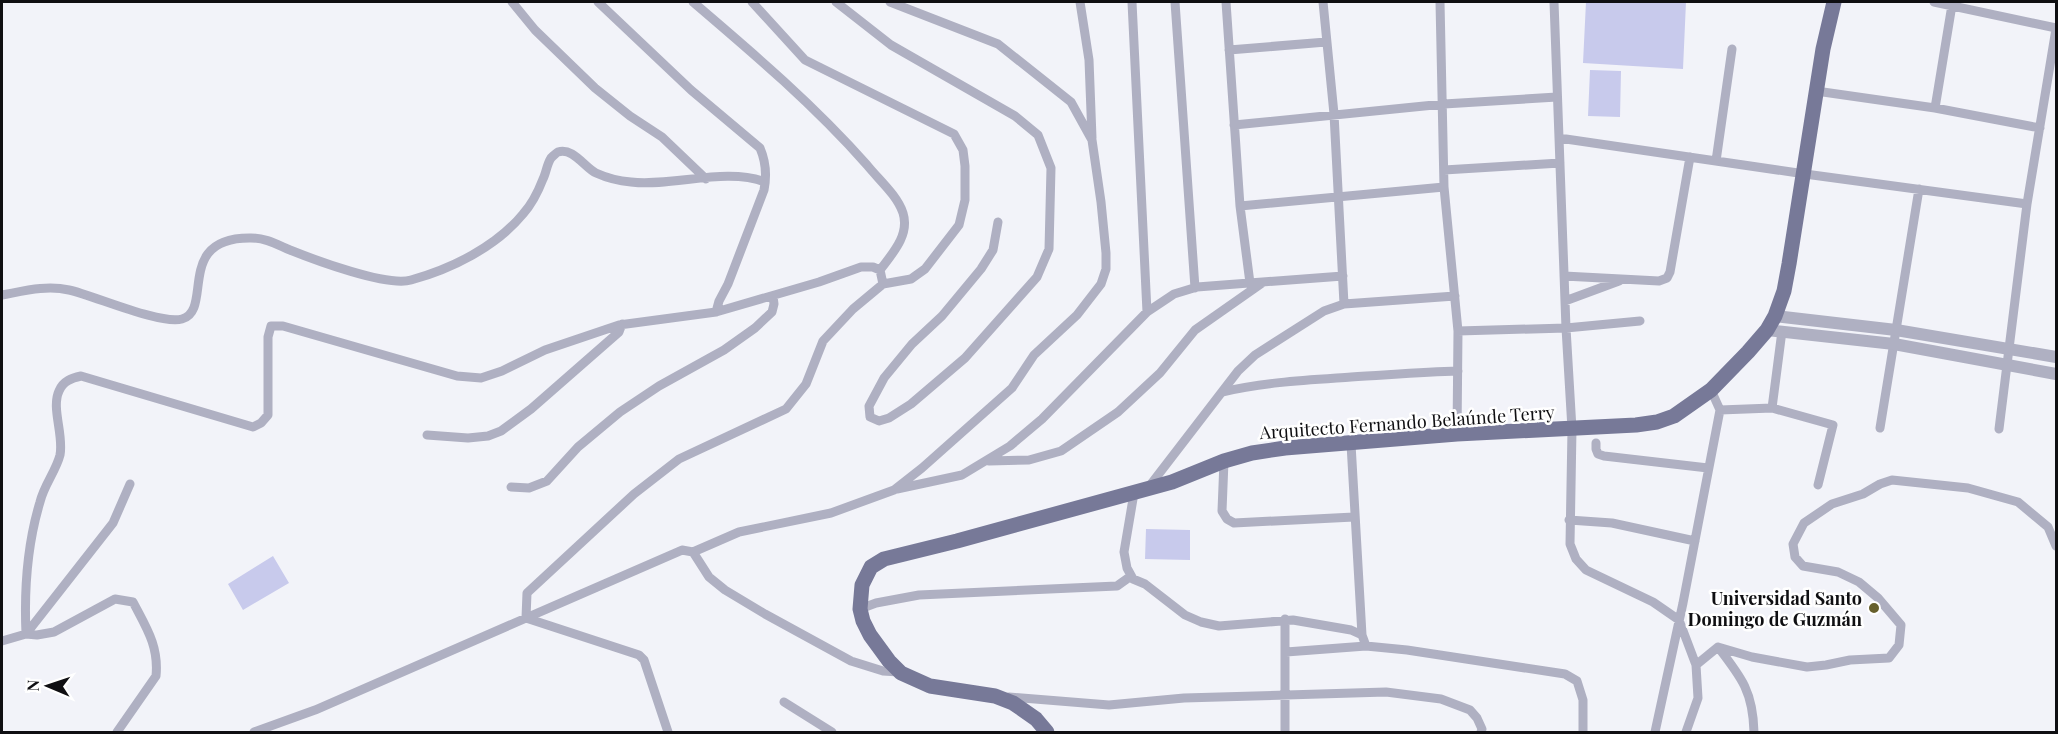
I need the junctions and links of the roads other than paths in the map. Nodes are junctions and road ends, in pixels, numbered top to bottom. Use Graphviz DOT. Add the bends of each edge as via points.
graph roads {
  1 [pos="512,2"];
  2 [pos="598,2"];
  3 [pos="693,2"];
  4 [pos="752,2"];
  5 [pos="836,2"];
  6 [pos="890,2"];
  7 [pos="1080,2"];
  8 [pos="1132,2"];
  9 [pos="1175,2"];
  10 [pos="1226,2"];
  11 [pos="1323,2"];
  12 [pos="1440,2"];
  13 [pos="1554,2"];
  14 [pos="1834,2"];
  15 [pos="1934,2"];
  16 [pos="1952,5"];
  17 [pos="2056,28"];
  18 [pos="1326,42"];
  19 [pos="1732,49"];
  20 [pos="1230,50"];
  21 [pos="1816,91"];
  22 [pos="1557,97"];
  23 [pos="1444,104"];
  24 [pos="1935,108"];
  25 [pos="1334,114"];
  26 [pos="1234,124"];
  27 [pos="2040,128"];
  28 [pos="1559,138"];
  29 [pos="1092,140"];
  30 [pos="1689,157"];
  31 [pos="1716,161"];
  32 [pos="1560,163"];
  33 [pos="1444,170"];
  34 [pos="1805,174"];
  35 [pos="706,179"];
  36 [pos="765,182"];
  37 [pos="1444,187"];
  38 [pos="1919,189"];
  39 [pos="1338,197"];
  40 [pos="2027,204"];
  41 [pos="1240,206"];
  42 [pos="998,222"];
  43 [pos="880,270"];
  44 [pos="1343,276"];
  45 [pos="1564,276"];
  46 [pos="1624,279"];
  47 [pos="1263,282"];
  48 [pos="883,284"];
  49 [pos="1250,284"];
  50 [pos="1195,288"];
  51 [pos="2,295"];
  52 [pos="773,296"];
  53 [pos="1455,296"];
  54 [pos="1565,301"];
  55 [pos="1344,304"];
  56 [pos="716,312"];
  57 [pos="1147,312"];
  58 [pos="1775,316"];
  59 [pos="1640,321"];
  60 [pos="622,324"];
  61 [pos="1566,328"];
  62 [pos="1896,330"];
  63 [pos="1458,331"];
  64 [pos="1774,331"];
  65 [pos="1894,344"];
  66 [pos="2009,349"];
  67 [pos="2056,357"];
  68 [pos="2007,364"];
  69 [pos="1458,371"];
  70 [pos="2056,374"];
  71 [pos="1711,390"];
  72 [pos="1222,392"];
  73 [pos="1772,408"];
  74 [pos="1720,410"];
  75 [pos="1880,428"];
  76 [pos="1572,429"];
  77 [pos="1999,429"];
  78 [pos="1457,434"];
  79 [pos="427,435"];
  80 [pos="1596,443"];
  81 [pos="1351,444"];
  82 [pos="986,460"];
  83 [pos="1224,460"];
  84 [pos="1708,468"];
  85 [pos="130,484"];
  86 [pos="1818,485"];
  87 [pos="511,487"];
  88 [pos="894,490"];
  89 [pos="1141,491"];
  90 [pos="1354,517"];
  91 [pos="1569,520"];
  92 [pos="1695,541"];
  93 [pos="2056,546"];
  94 [pos="693,552"];
  95 [pos="1131,576"];
  96 [pos="860,609"];
  97 [pos="526,618"];
  98 [pos="1285,619"];
  99 [pos="1679,620"];
  100 [pos="26,634"];
  101 [pos="1362,635"];
  102 [pos="2,641"];
  103 [pos="1366,646"];
  104 [pos="1718,647"];
  105 [pos="1286,652"];
  106 [pos="1696,665"];
  107 [pos="902,672"];
  108 [pos="1286,695"];
  109 [pos="995,696"];
  110 [pos="784,702"];
  111 [pos="117,732"];
  112 [pos="254,732"];
  113 [pos="668,732"];
  114 [pos="832,732"];
  115 [pos="1047,732"];
  116 [pos="1285,732"];
  117 [pos="1481,732"];
  118 [pos="1583,732"];
  119 [pos="1655,732"];
  120 [pos="1686,732"];
  121 [pos="1754,732"];
  1 -- 35 [label="street" via="595,88 662,137"];
  2 -- 36 [label="street" via="691,90 760,148 766,167"];
  3 -- 43 [label="street" via="807,102 892,194 903,214 904,229 898,246"];
  4 -- 48 [label="street" via="805,60 954,134 963,150 965,200 959,225 925,269 911,279"];
  5 -- 42 [label="street" via="891,45 1015,116 1038,135 1051,168 1049,249 1037,277 965,358 911,404 889,418 879,421 870,417 870,406 884,378 981,269 993,250"];
  6 -- 29 [label="street" via="998,44 1071,102"];
  7 -- 29 [label="street" via="1089,60"];
  8 -- 57 [label="street"];
  9 -- 50 [label="street"];
  10 -- 20 [label="street"];
  11 -- 18 [label="street"];
  12 -- 23 [label="street"];
  13 -- 22 [label="street"];
  14 -- 21 [label="main road, Arquitecto Fernando Belaúnde Terry"];
  15 -- 16 [label="street"];
  16 -- 17 [label="street"];
  16 -- 24 [label="street"];
  17 -- 27 [label="street"];
  18 -- 20 [label="street"];
  18 -- 25 [label="street"];
  19 -- 31 [label="street"];
  20 -- 26 [label="street"];
  21 -- 24 [label="street"];
  21 -- 34 [label="main road, Arquitecto Fernando Belaúnde Terry"];
  22 -- 23 [label="street"];
  22 -- 28 [label="street"];
  23 -- 25 [label="street"];
  23 -- 33 [label="street"];
  24 -- 27 [label="street"];
  25 -- 26 [label="street"];
  25 -- 39 [label="street"];
  26 -- 41 [label="street"];
  27 -- 40 [label="street"];
  28 -- 30 [label="street"];
  28 -- 32 [label="street"];
  29 -- 88 [label="street" via="1106,254 1101,284 1077,315 1034,355 1012,388"];
  30 -- 31 [label="street"];
  30 -- 46 [label="street" via="1667,278"];
  31 -- 34 [label="street"];
  32 -- 33 [label="street"];
  32 -- 45 [label="street"];
  33 -- 37 [label="street"];
  34 -- 38 [label="street"];
  34 -- 58 [label="main road, Arquitecto Fernando Belaúnde Terry" via="1784,291"];
  35 -- 36 [label="street" via="736,176"];
  35 -- 51 [label="street" via="620,181 593,172 570,153 559,152 551,158 537,194 513,225 473,254 441,270 391,282 268,240 237,239 207,254 195,307 181,320 141,313 59,288"];
  36 -- 56 [label="street"];
  37 -- 39 [label="street"];
  37 -- 53 [label="street"];
  38 -- 40 [label="street"];
  38 -- 62 [label="street"];
  39 -- 41 [label="street"];
  39 -- 44 [label="street"];
  40 -- 66 [label="street"];
  41 -- 49 [label="street"];
  43 -- 48 [label="street"];
  43 -- 52 [label="street" via="861,267"];
  44 -- 47 [label="street"];
  44 -- 55 [label="street"];
  45 -- 46 [label="street"];
  45 -- 54 [label="street"];
  46 -- 54 [label="street"];
  47 -- 49 [label="street"];
  47 -- 82 [label="street" via="1195,330 1160,373 1118,412 1061,451 1029,460"];
  48 -- 97 [label="street" via="823,341 806,384 786,409 679,459 634,494 527,593"];
  49 -- 50 [label="street"];
  50 -- 57 [label="street" via="1174,294"];
  52 -- 56 [label="street"];
  52 -- 87 [label="street" via="772,312 755,328 620,412 578,447 547,481 529,488"];
  53 -- 55 [label="street"];
  53 -- 63 [label="street"];
  54 -- 61 [label="street"];
  55 -- 72 [label="street" via="1324,311 1255,355"];
  56 -- 60 [label="street"];
  57 -- 82 [label="street" via="1042,419"];
  58 -- 62 [label="street"];
  58 -- 64 [label="main road, Arquitecto Fernando Belaúnde Terry"];
  59 -- 61 [label="street"];
  60 -- 79 [label="street" via="619,332 501,431 468,438"];
  60 -- 100 [label="street" via="545,350 481,378 457,376 283,326 271,326 268,415 253,427 81,376 70,379 58,391 60,457 40,499 30,541"];
  61 -- 63 [label="street"];
  61 -- 76 [label="street"];
  62 -- 65 [label="street"];
  62 -- 66 [label="street"];
  63 -- 69 [label="street"];
  64 -- 65 [label="street"];
  64 -- 71 [label="main road, Arquitecto Fernando Belaúnde Terry"];
  64 -- 73 [label="street"];
  65 -- 68 [label="street"];
  65 -- 75 [label="street"];
  66 -- 67 [label="street"];
  66 -- 68 [label="street"];
  68 -- 70 [label="street"];
  68 -- 77 [label="street"];
  69 -- 72 [label="street" via="1282,382"];
  69 -- 78 [label="street"];
  71 -- 74 [label="street"];
  71 -- 76 [label="main road, Arquitecto Fernando Belaúnde Terry" via="1674,416 1657,422"];
  72 -- 89 [label="street"];
  73 -- 74 [label="street"];
  73 -- 86 [label="street" via="1833,425"];
  74 -- 84 [label="street"];
  76 -- 78 [label="main road, Arquitecto Fernando Belaúnde Terry"];
  76 -- 91 [label="street"];
  78 -- 81 [label="main road, Arquitecto Fernando Belaúnde Terry"];
  80 -- 84 [label="street" via="1598,454 1604,456"];
  81 -- 83 [label="main road, Arquitecto Fernando Belaúnde Terry" via="1285,448"];
  81 -- 90 [label="street"];
  82 -- 88 [label="street" via="962,475"];
  83 -- 89 [label="main road, Arquitecto Fernando Belaúnde Terry"];
  83 -- 90 [label="street" via="1222,511 1234,523"];
  84 -- 92 [label="street"];
  85 -- 100 [label="street" via="113,523"];
  88 -- 94 [label="street" via="831,513 739,532"];
  89 -- 95 [label="street" via="1124,552"];
  89 -- 96 [label="main road, Arquitecto Fernando Belaúnde Terry" via="884,559 866,574"];
  90 -- 101 [label="street"];
  91 -- 92 [label="street" via="1612,523"];
  91 -- 99 [label="street" via="1570,544 1586,570 1653,602"];
  92 -- 99 [label="street"];
  93 -- 104 [label="street" via="2048,527 2018,502 1968,488 1892,480 1832,504 1804,523 1793,544 1795,557 1803,566 1838,572 1860,582 1893,614 1901,625 1899,645 1889,658 1807,667"];
  94 -- 97 [label="street" via="682,550"];
  94 -- 107 [label="street" via="709,577 765,614 852,661 883,671"];
  95 -- 96 [label="street" via="1117,586 919,595"];
  95 -- 98 [label="street" via="1201,622 1228,626"];
  96 -- 107 [label="main road" via="878,648"];
  97 -- 112 [label="street" via="315,710"];
  97 -- 113 [label="street" via="639,655"];
  98 -- 101 [label="street"];
  98 -- 105 [label="street"];
  99 -- 106 [label="street"];
  99 -- 119 [label="street"];
  100 -- 102 [label="street"];
  100 -- 111 [label="street" via="54,632 115,599 133,602 154,642 158,665 156,676"];
  101 -- 103 [label="street"];
  103 -- 105 [label="street"];
  103 -- 118 [label="street" via="1565,674 1577,681"];
  104 -- 106 [label="street"];
  104 -- 121 [label="street" via="1740,675 1751,700"];
  105 -- 108 [label="street"];
  106 -- 120 [label="street" via="1698,698"];
  107 -- 109 [label="main road" via="930,686"];
  108 -- 109 [label="street" via="1109,705"];
  108 -- 116 [label="street"];
  108 -- 117 [label="street" via="1386,692 1441,699 1470,710"];
  109 -- 115 [label="main road" via="1025,710"];
  110 -- 114 [label="street"];
}
